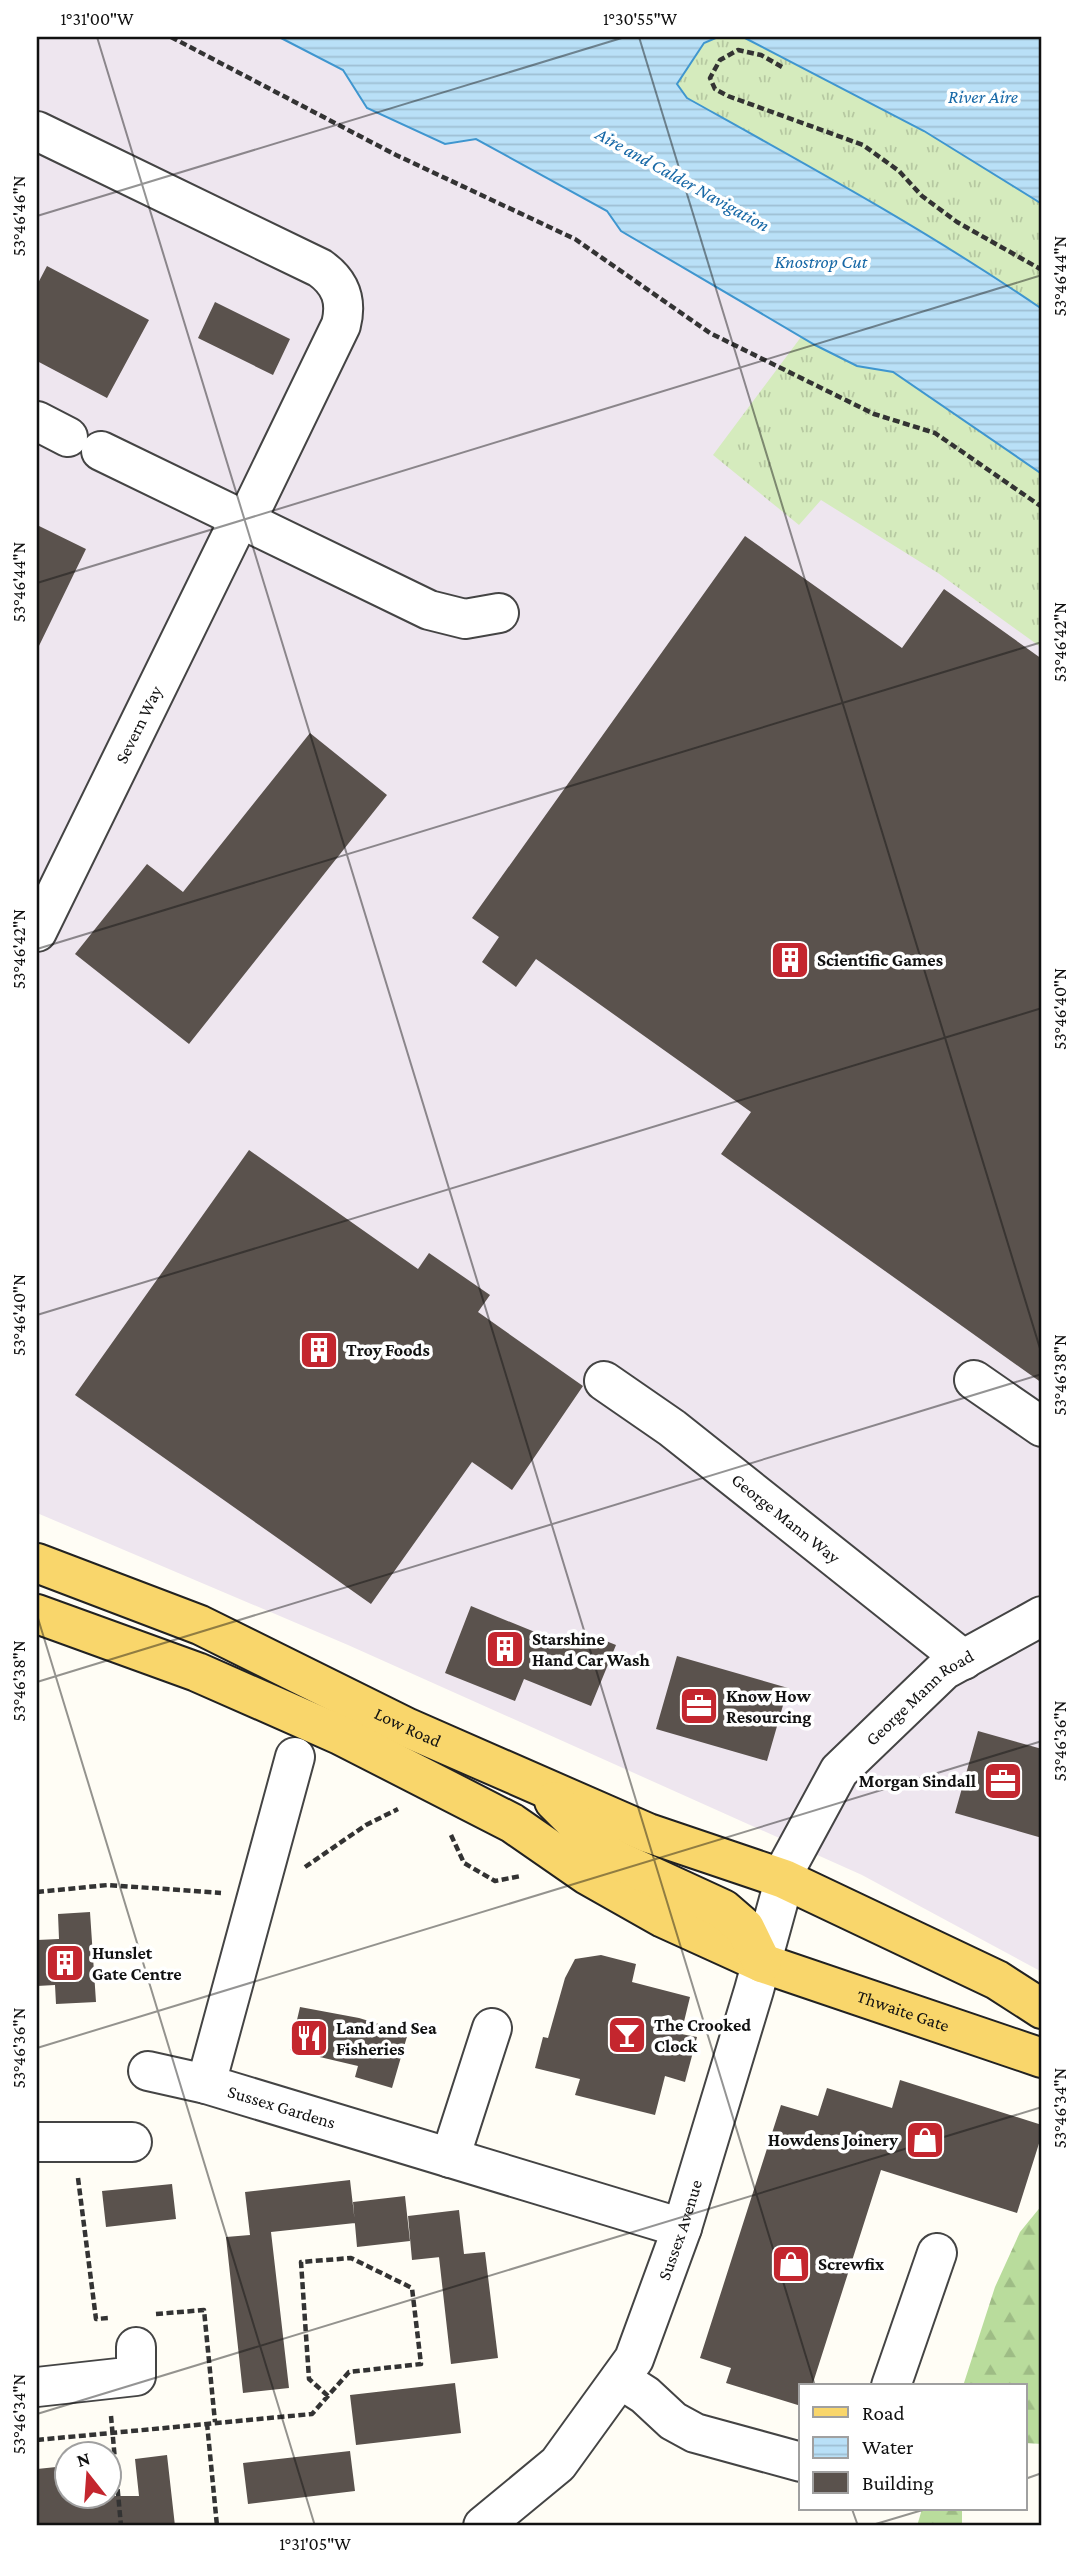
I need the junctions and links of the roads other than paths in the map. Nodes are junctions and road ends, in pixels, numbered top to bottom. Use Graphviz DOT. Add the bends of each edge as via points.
graph roads {
  1 [pos="37,131"];
  2 [pos="69,436"];
  3 [pos="243,520"];
  4 [pos="499,613"];
  5 [pos="37,932"];
  6 [pos="974,1380"];
  7 [pos="604,1381"];
  8 [pos="1042,1427"];
  9 [pos="37,1563"];
  10 [pos="37,1614"];
  11 [pos="1042,1616"];
  12 [pos="964,1660"];
  13 [pos="295,1757"];
  14 [pos="538,1785"];
  15 [pos="784,1880"];
  16 [pos="762,1963"];
  17 [pos="1042,2009"];
  18 [pos="492,2028"];
  19 [pos="1042,2057"];
  20 [pos="148,2071"];
  21 [pos="206,2084"];
  22 [pos="55,2142"];
  23 [pos="132,2142"];
  24 [pos="450,2158"];
  25 [pos="682,2228"];
  26 [pos="937,2253"];
  27 [pos="136,2326"];
  28 [pos="620,2379"];
  29 [pos="892,2384"];
  30 [pos="37,2387"];
  31 [pos="799,2461"];
  32 [pos="483,2526"];
  1 -- 3 [label="street, Severn Way" via="320,268 337,283 344,303 341,325"];
  2 -- 3 [label="street"];
  3 -- 4 [label="street" via="429,610 465,619"];
  3 -- 5 [label="street, Severn Way"];
  6 -- 8 [label="street"];
  7 -- 12 [label="street, George Mann Way" via="672,1428"];
  9 -- 14 [label="main road, Low Road" via="200,1625 408,1728"];
  10 -- 16 [label="main road, Low Road" via="197,1672 340,1735 512,1823 587,1875 663,1918"];
  11 -- 12 [label="street, George Mann Road"];
  12 -- 15 [label="street, George Mann Road" via="944,1670 839,1771"];
  13 -- 21 [label="street, Sussex Gardens"];
  14 -- 15 [label="main road, Low Road" via="649,1833"];
  14 -- 16 [label="main road" via="610,1857 723,1909 745,1928"];
  15 -- 16 [label="street, Sussex Avenue"];
  15 -- 17 [label="main road" via="997,1980"];
  16 -- 19 [label="main road, Thwaite Gate"];
  16 -- 25 [label="street, Sussex Avenue"];
  18 -- 24 [label="street"];
  20 -- 21 [label="street"];
  21 -- 24 [label="street, Sussex Gardens"];
  22 -- 23 [label="street"];
  24 -- 25 [label="street, Sussex Gardens"];
  25 -- 28 [label="street, Sussex Avenue" via="634,2359"];
  26 -- 29 [label="street"];
  27 -- 30 [label="street" via="136,2376"];
  28 -- 31 [label="street" via="695,2433"];
  28 -- 32 [label="street, Sussex Avenue" via="558,2464"];
}
